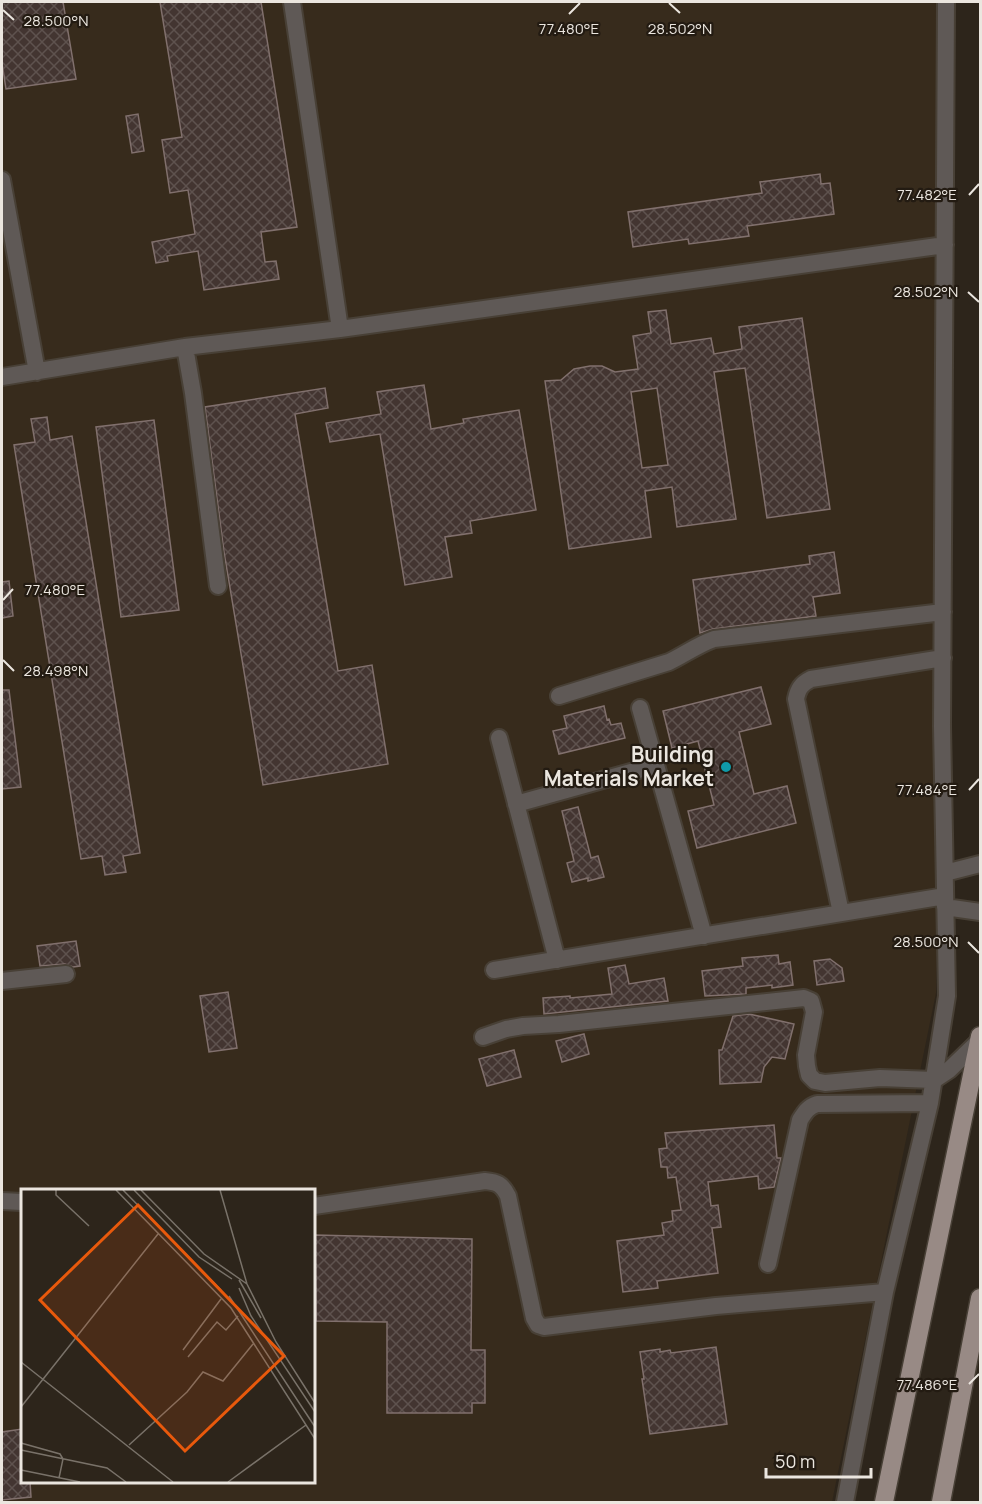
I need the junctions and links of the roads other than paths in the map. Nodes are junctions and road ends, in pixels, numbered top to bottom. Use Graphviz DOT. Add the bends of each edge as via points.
graph roads {
  1 [pos="292,2"];
  2 [pos="946,2"];
  3 [pos="2,180"];
  4 [pos="945,245"];
  5 [pos="340,328"];
  6 [pos="185,347"];
  7 [pos="37,372"];
  8 [pos="2,377"];
  9 [pos="218,586"];
  10 [pos="943,612"];
  11 [pos="943,658"];
  12 [pos="560,696"];
  13 [pos="640,708"];
  14 [pos="500,738"];
  15 [pos="656,765"];
  16 [pos="516,804"];
  17 [pos="981,864"];
  18 [pos="945,873"];
  19 [pos="945,902"];
  20 [pos="981,912"];
  21 [pos="841,913"];
  22 [pos="704,936"];
  23 [pos="557,960"];
  24 [pos="494,970"];
  25 [pos="66,974"];
  26 [pos="2,981"];
  27 [pos="483,1037"];
  28 [pos="980,1038"];
  29 [pos="934,1080"];
  30 [pos="930,1103"];
  31 [pos="2,1201"];
  32 [pos="21,1202"];
  33 [pos="315,1206"];
  34 [pos="768,1264"];
  35 [pos="885,1292"];
  36 [pos="981,1298"];
  37 [pos="845,1503"];
  38 [pos="884,1503"];
  39 [pos="941,1503"];
  1 -- 5 [label="street"];
  2 -- 4 [label="street"];
  3 -- 7 [label="street"];
  4 -- 5 [label="street"];
  4 -- 10 [label="street"];
  5 -- 6 [label="street"];
  6 -- 7 [label="street"];
  6 -- 9 [label="street"];
  7 -- 8 [label="street"];
  10 -- 11 [label="street"];
  10 -- 12 [label="street" via="714,639 669,662"];
  11 -- 18 [label="street"];
  11 -- 21 [label="street" via="811,679 798,690 796,699"];
  13 -- 15 [label="street"];
  14 -- 16 [label="street"];
  15 -- 16 [label="street"];
  15 -- 22 [label="street"];
  16 -- 23 [label="street"];
  17 -- 18 [label="street"];
  18 -- 19 [label="street"];
  19 -- 20 [label="street"];
  19 -- 21 [label="street"];
  19 -- 29 [label="street" via="947,996"];
  21 -- 22 [label="street"];
  22 -- 23 [label="street"];
  23 -- 24 [label="street"];
  25 -- 26 [label="street"];
  27 -- 29 [label="street" via="523,1026 804,998 811,1001 814,1012 807,1055 809,1075 815,1081"];
  28 -- 29 [label="street"];
  28 -- 38 [label="main road"];
  29 -- 30 [label="street"];
  30 -- 34 [label="street" via="818,1104 805,1111"];
  30 -- 35 [label="street"];
  31 -- 32 [label="street"];
  33 -- 35 [label="street" via="485,1180 496,1182 508,1196 534,1318 544,1326"];
  35 -- 37 [label="street"];
  36 -- 39 [label="main road"];
}
